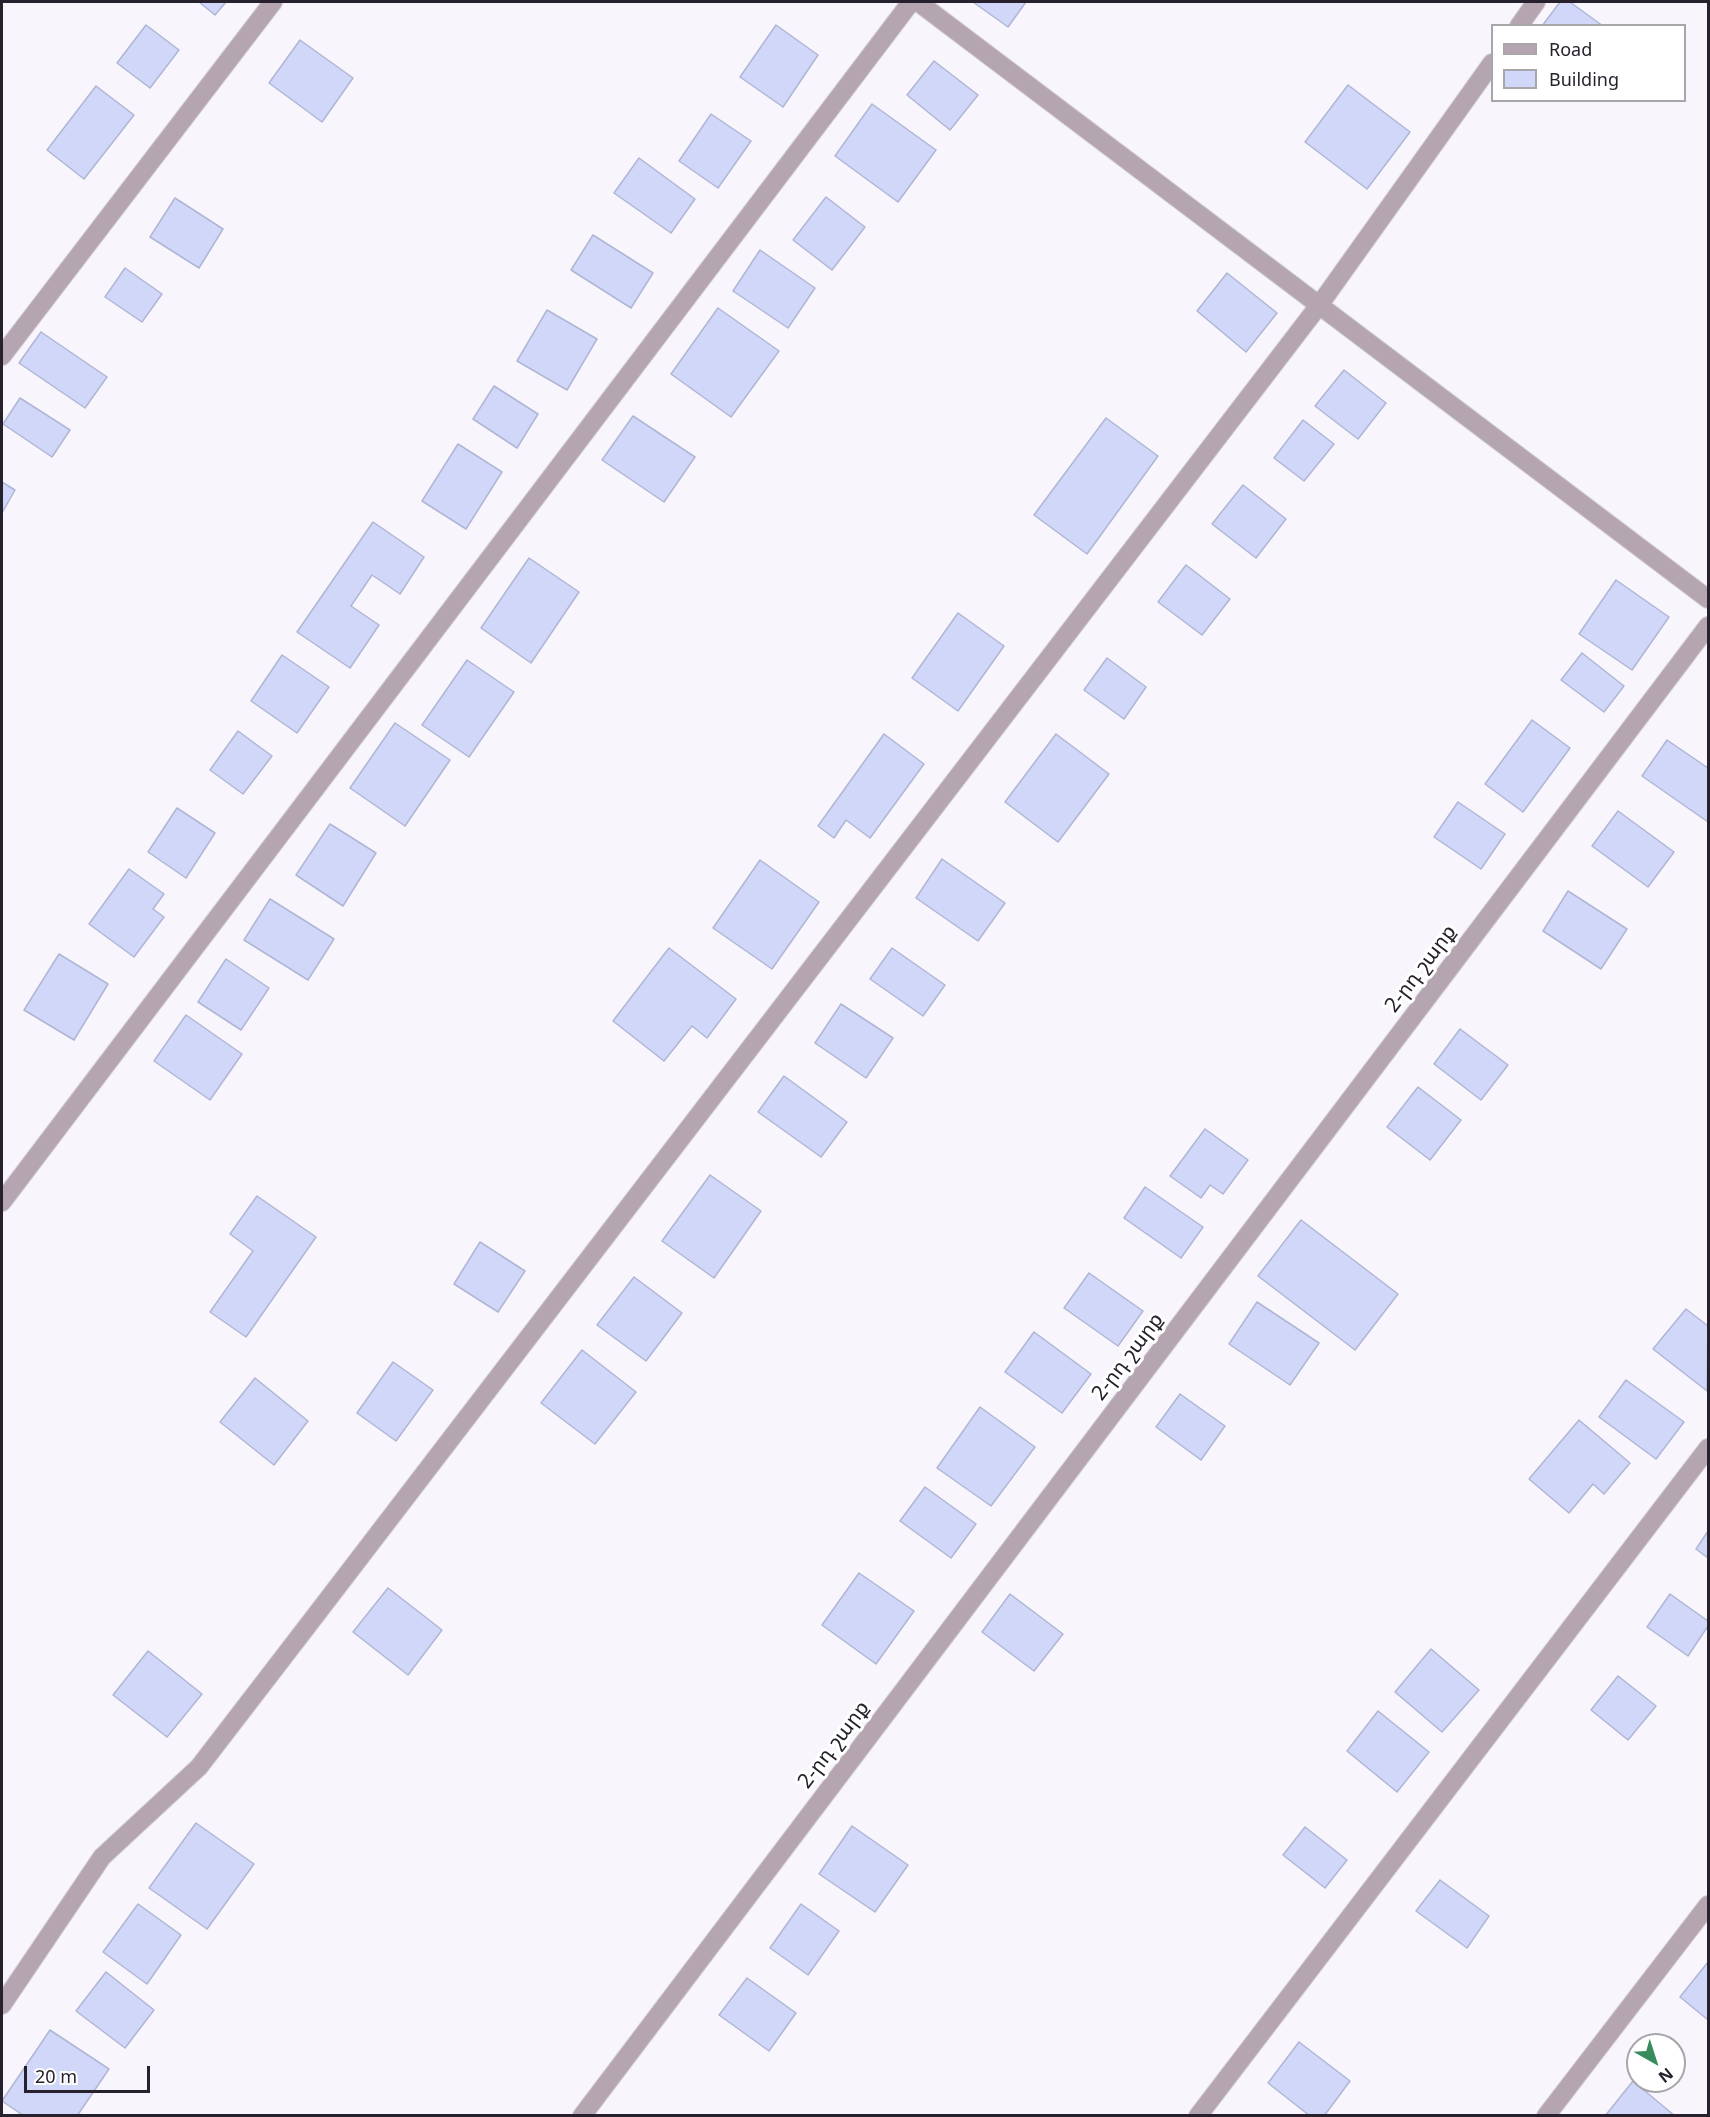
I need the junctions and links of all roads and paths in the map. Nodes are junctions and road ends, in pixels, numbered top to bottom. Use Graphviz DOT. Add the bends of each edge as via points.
graph roads {
  1 [pos="273,2"];
  2 [pos="911,2"];
  3 [pos="918,2"];
  4 [pos="1536,2"];
  5 [pos="1520,24"];
  6 [pos="1491,64"];
  7 [pos="1320,304"];
  8 [pos="2,356"];
  9 [pos="1708,599"];
  10 [pos="1708,626"];
  11 [pos="2,1202"];
  12 [pos="1708,1448"];
  13 [pos="1708,1905"];
  14 [pos="2,2005"];
  15 [pos="582,2115"];
  16 [pos="1198,2115"];
  17 [pos="1546,2115"];
  1 -- 8 [label="street"];
  2 -- 11 [label="street"];
  3 -- 7 [label="street"];
  4 -- 5 [label="street"];
  6 -- 7 [label="street"];
  7 -- 9 [label="street"];
  7 -- 14 [label="street" via="199,1767 102,1857"];
  10 -- 15 [label="street, 2-րդ շարք"];
  12 -- 16 [label="street"];
  13 -- 17 [label="street"];
}
